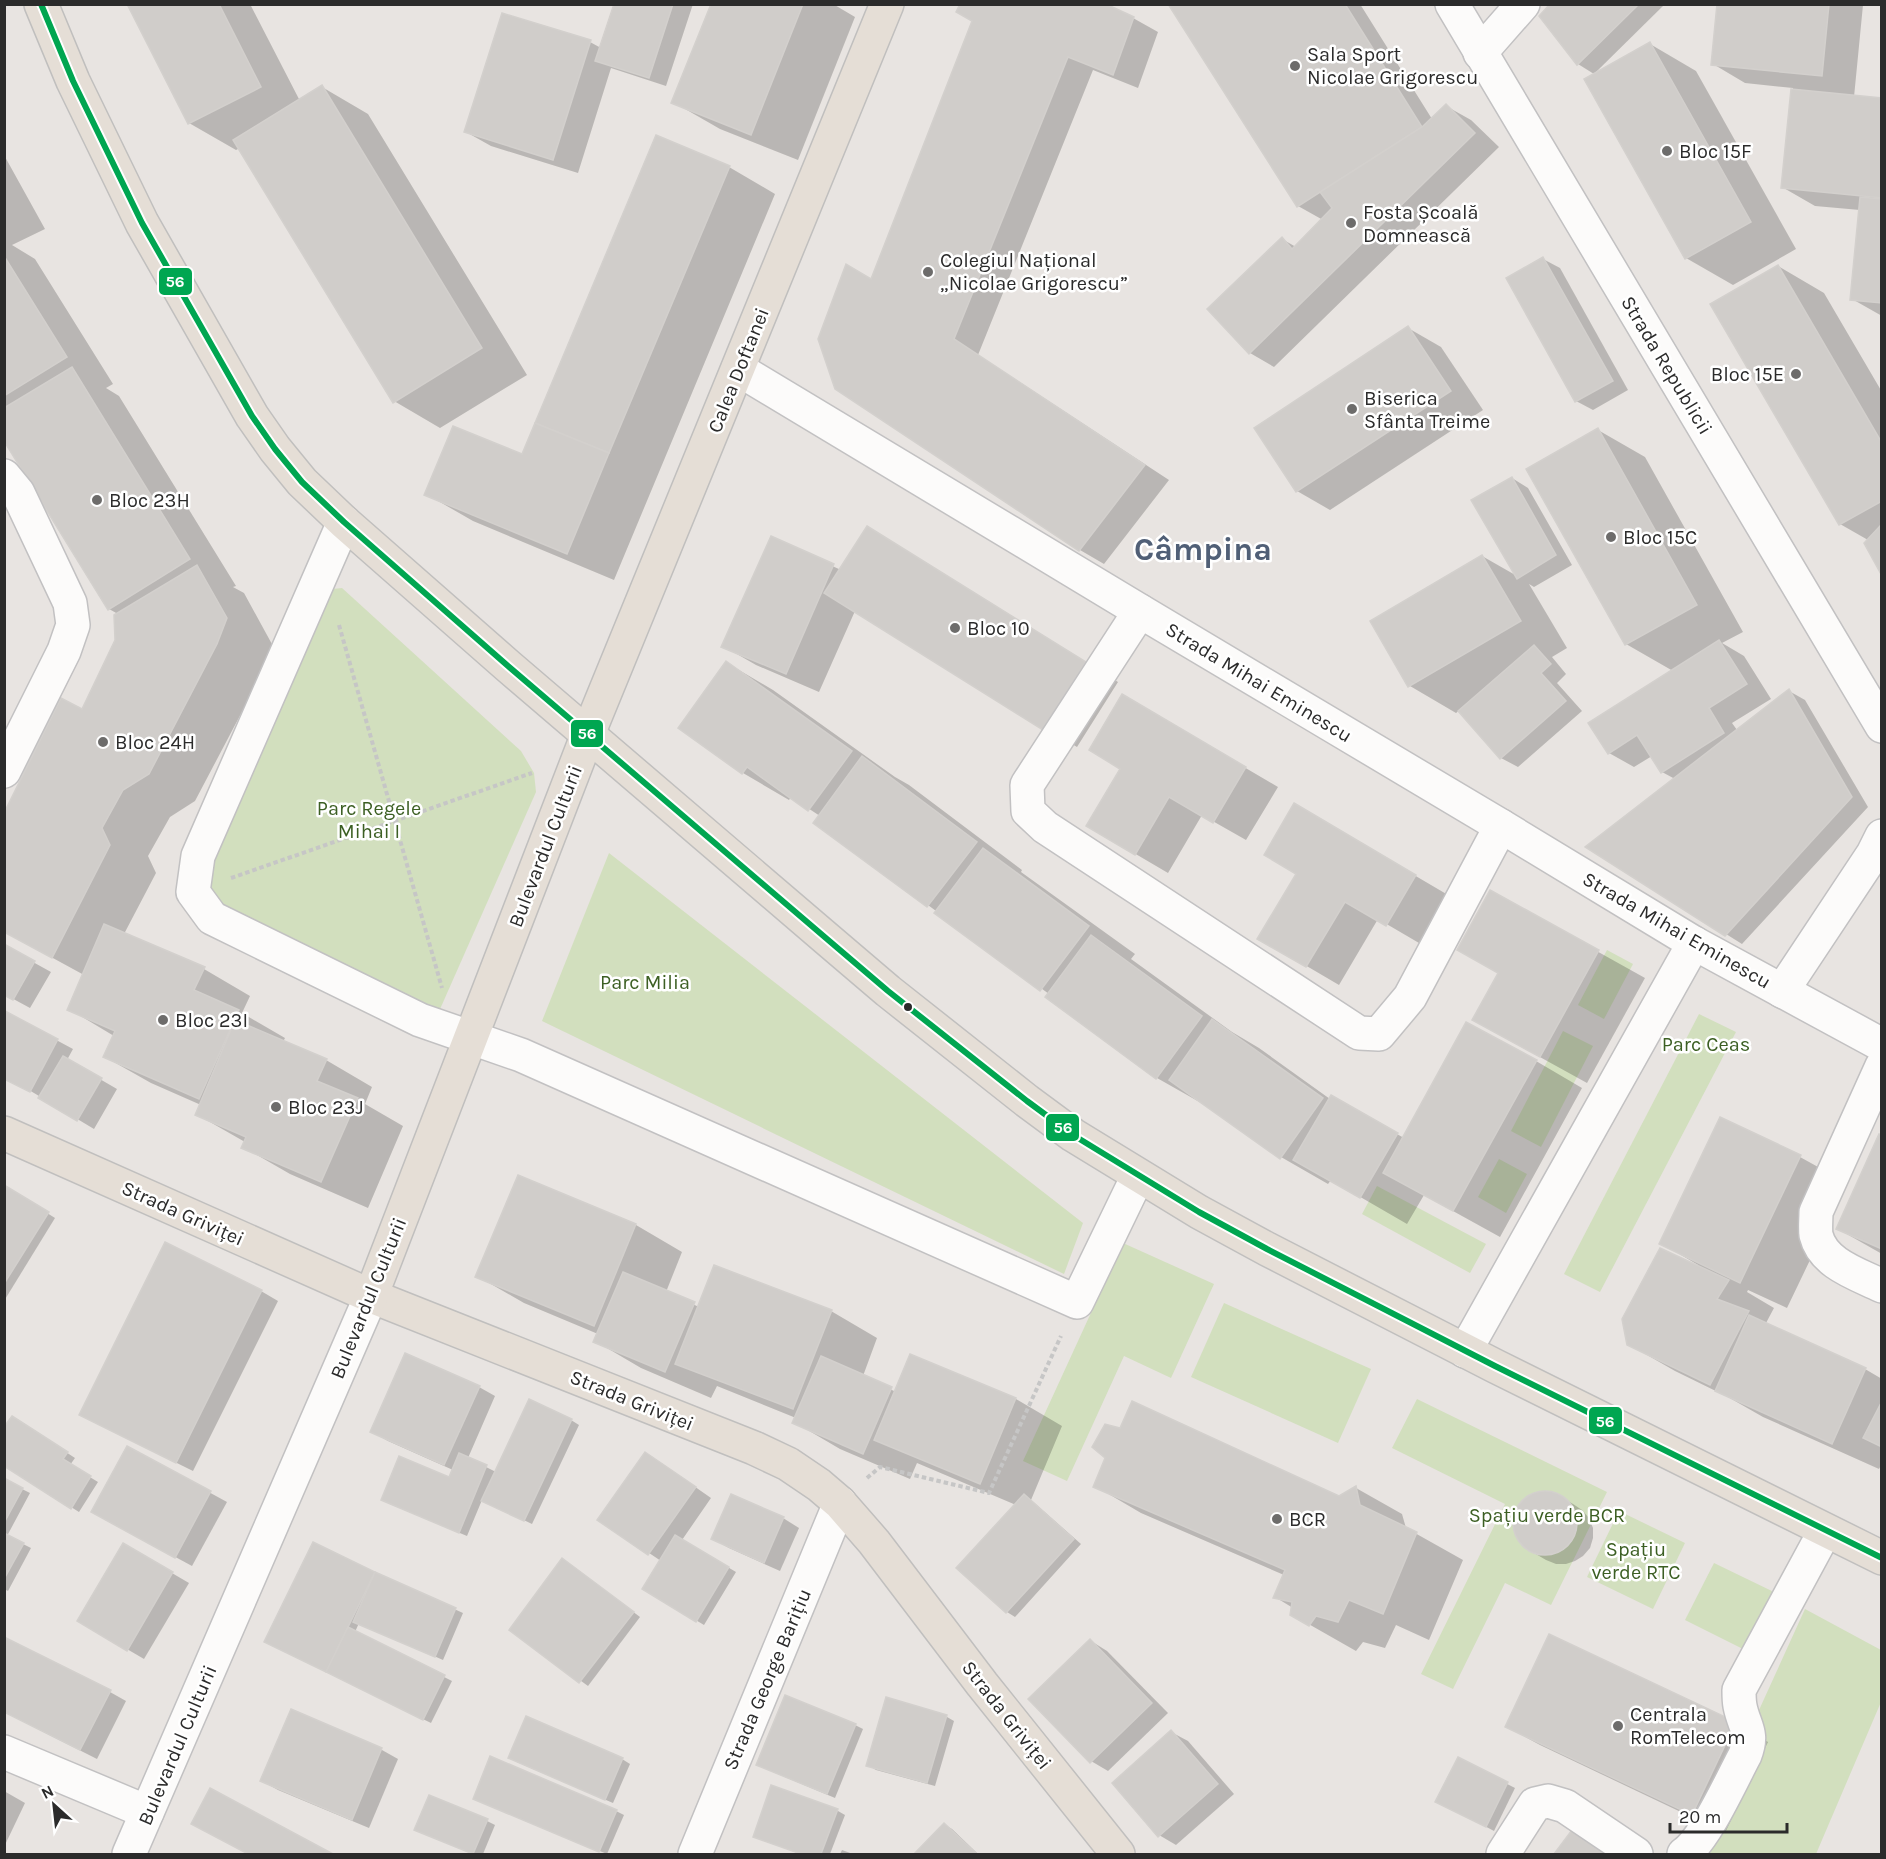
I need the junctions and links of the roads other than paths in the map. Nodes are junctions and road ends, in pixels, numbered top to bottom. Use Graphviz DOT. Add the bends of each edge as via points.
graph roads {
  1 [pos="41,4"];
  2 [pos="887,4"];
  3 [pos="1452,4"];
  4 [pos="1523,4"];
  5 [pos="1480,52"];
  6 [pos="738,369"];
  7 [pos="4,476"];
  8 [pos="344,522"];
  9 [pos="1140,611"];
  10 [pos="1881,726"];
  11 [pos="588,734"];
  12 [pos="4,771"];
  13 [pos="1501,826"];
  14 [pos="1881,837"];
  15 [pos="1694,943"];
  16 [pos="1782,991"];
  17 [pos="471,1038"];
  18 [pos="1881,1045"];
  19 [pos="1881,1066"];
  20 [pos="4,1133"];
  21 [pos="1138,1176"];
  22 [pos="1881,1286"];
  23 [pos="371,1296"];
  24 [pos="1465,1351"];
  25 [pos="840,1503"];
  26 [pos="1825,1531"];
  27 [pos="1881,1558"];
  28 [pos="4,1752"];
  29 [pos="147,1812"];
  30 [pos="129,1854"];
  31 [pos="695,1854"];
  32 [pos="1118,1854"];
  33 [pos="1503,1854"];
  34 [pos="1636,1854"];
  35 [pos="1684,1854"];
  1 -- 8 [label="main road" via="137,214 252,416 302,482"];
  2 -- 6 [label="main road, Calea Doftanei"];
  3 -- 5 [label="street, Strada Republicii"];
  4 -- 5 [label="street"];
  5 -- 10 [label="street, Strada Republicii"];
  6 -- 9 [label="street, Strada Mihai Eminescu"];
  6 -- 11 [label="main road, Calea Doftanei"];
  7 -- 12 [label="street" via="18,493 70,603 73,625"];
  8 -- 11 [label="main road"];
  8 -- 17 [label="street" via="198,856 193,892 212,918 420,1020"];
  9 -- 13 [label="street, Strada Mihai Eminescu"];
  9 -- 13 [label="street" via="1027,785 1028,811 1045,827 1359,1033 1379,1034 1410,997"];
  11 -- 17 [label="main road, Bulevardul Culturii"];
  11 -- 21 [label="main road" via="907,1005 1045,1115"];
  13 -- 15 [label="street, Strada Mihai Eminescu"];
  14 -- 16 [label="street"];
  15 -- 16 [label="street, Strada Mihai Eminescu"];
  15 -- 24 [label="street"];
  16 -- 18 [label="street"];
  17 -- 21 [label="street" via="521,1055 1077,1302"];
  17 -- 23 [label="main road, Bulevardul Culturii"];
  19 -- 22 [label="street" via="1816,1212 1816,1234 1823,1251 1842,1267"];
  20 -- 23 [label="main road, Strada Griviței"];
  21 -- 24 [label="main road" via="1267,1249"];
  23 -- 25 [label="main road, Strada Griviței" via="754,1448 788,1464"];
  23 -- 29 [label="street, Bulevardul Culturii"];
  24 -- 26 [label="main road"];
  25 -- 31 [label="street, Strada George Barițiu"];
  25 -- 32 [label="main road, Strada Griviței"];
  26 -- 27 [label="main road"];
  26 -- 35 [label="street" via="1739,1690 1749,1730 1745,1755 1701,1836"];
  28 -- 29 [label="street"];
  29 -- 30 [label="street, Bulevardul Culturii"];
  33 -- 34 [label="street" via="1535,1804 1548,1801 1565,1806"];
}
